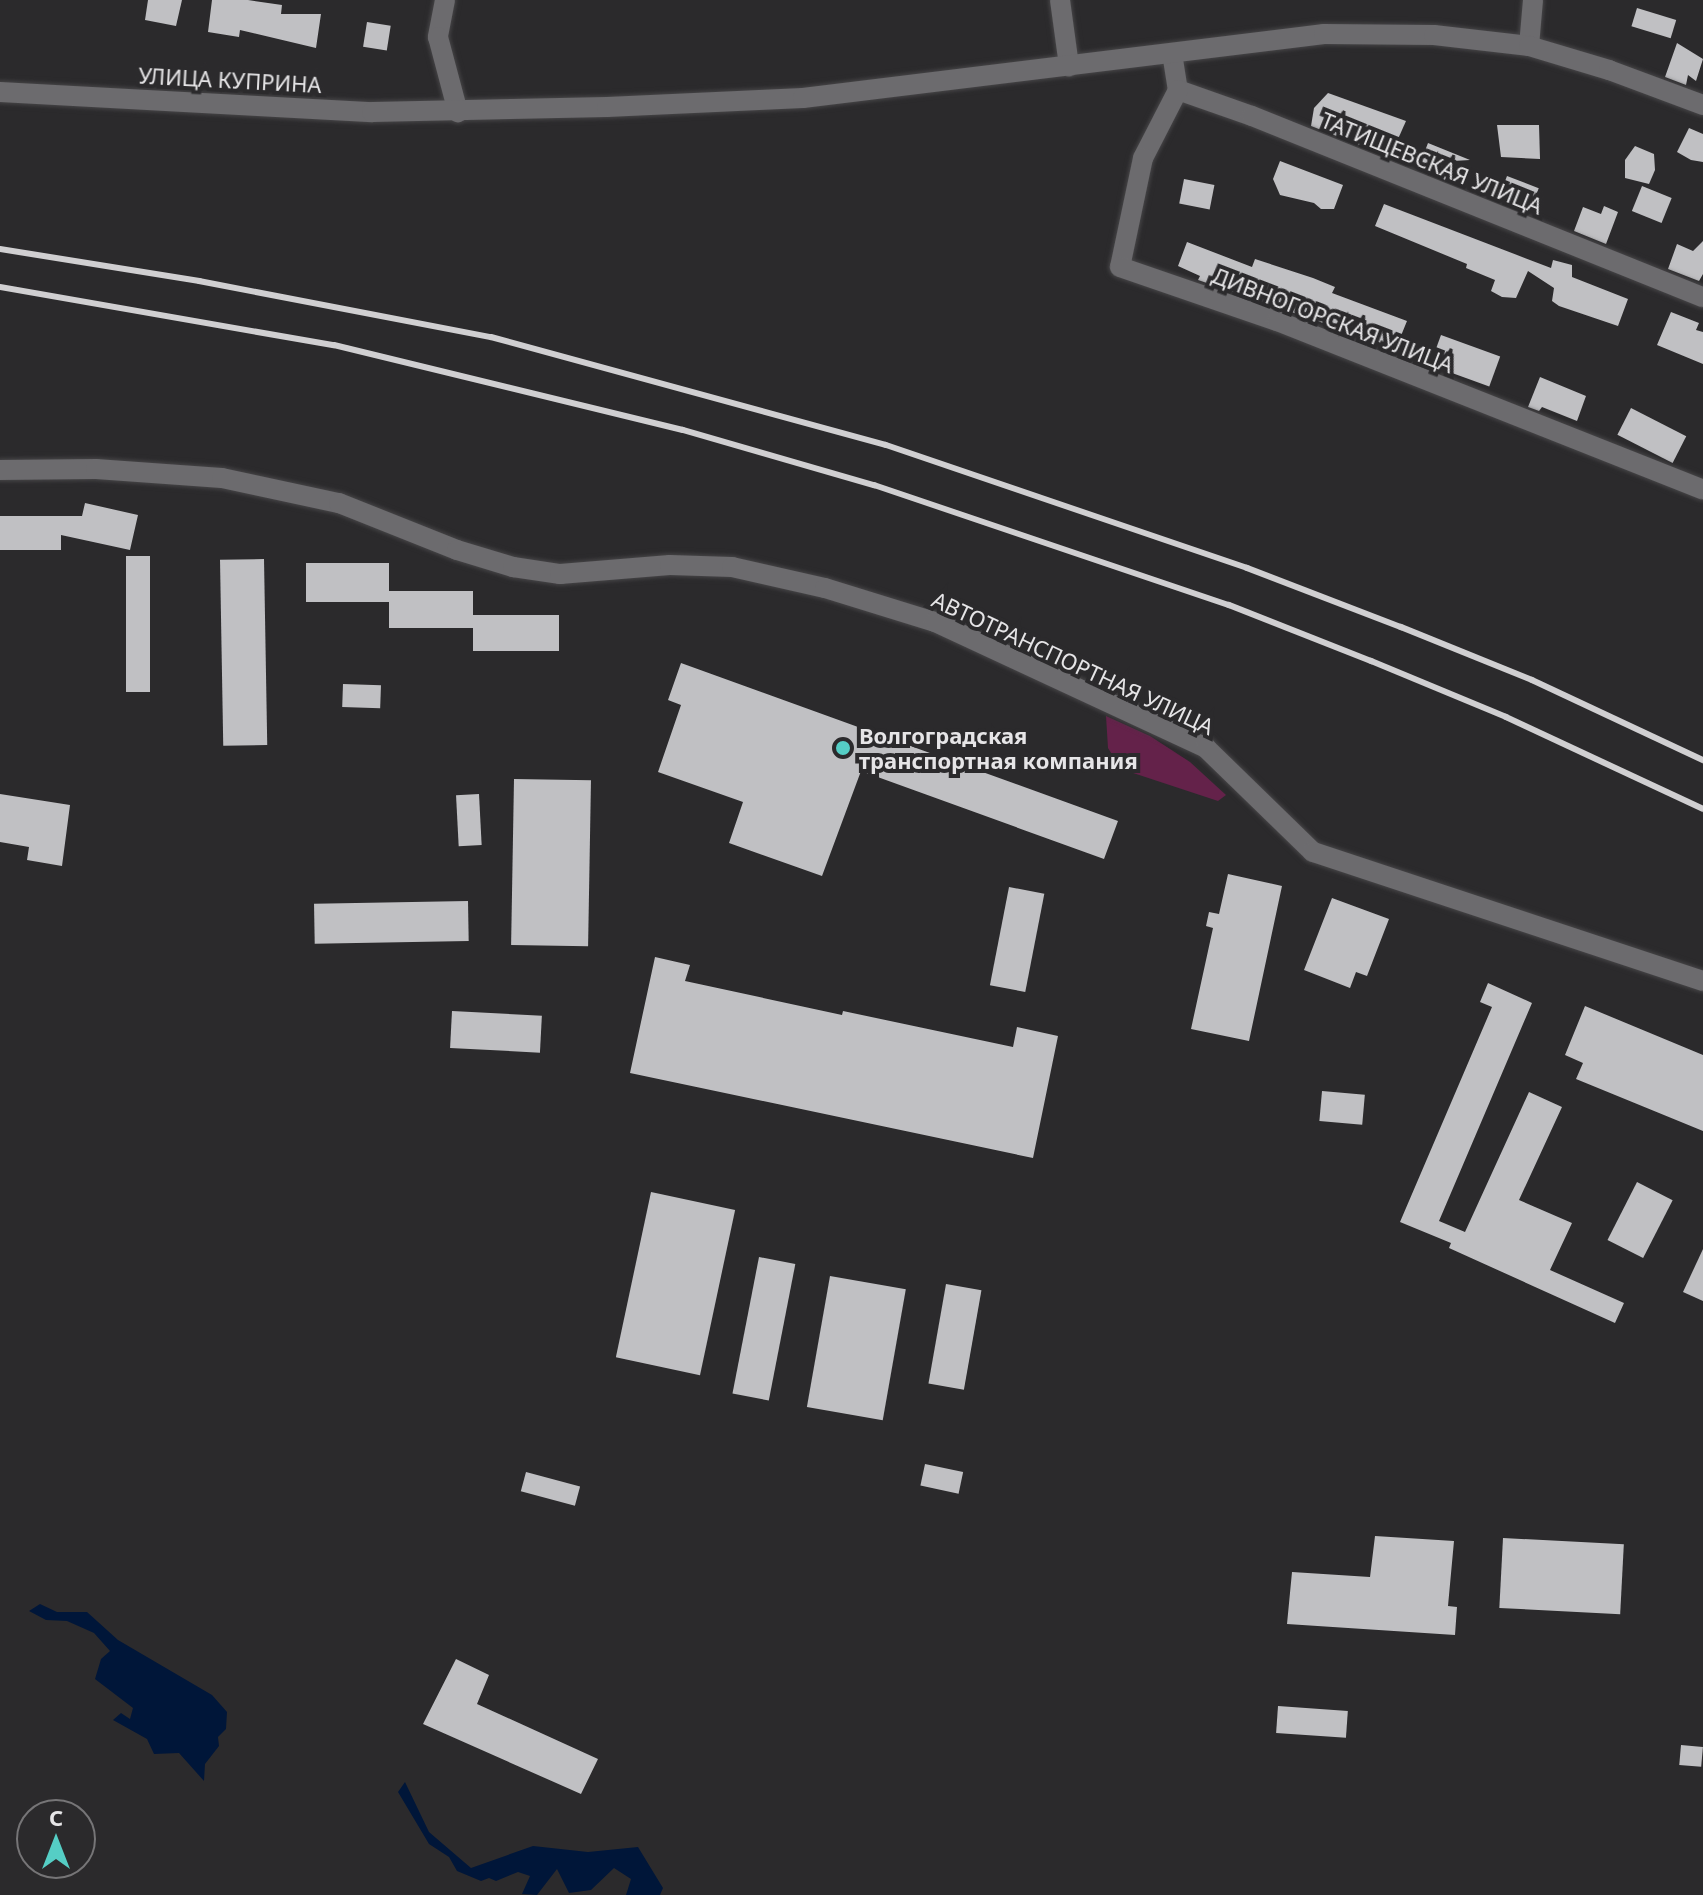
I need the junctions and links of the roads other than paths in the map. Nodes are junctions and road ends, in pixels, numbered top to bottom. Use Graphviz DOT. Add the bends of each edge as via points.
graph roads {
  1 [pos="445,0"];
  2 [pos="1060,0"];
  3 [pos="1533,0"];
  4 [pos="1529,46"];
  5 [pos="1172,53"];
  6 [pos="1069,66"];
  7 [pos="1178,90"];
  8 [pos="0,92"];
  9 [pos="1703,105"];
  10 [pos="458,112"];
  11 [pos="1703,297"];
  12 [pos="0,470"];
  13 [pos="1703,490"];
  14 [pos="1703,981"];
  1 -- 10 [label="street" via="438,37"];
  2 -- 6 [label="street"];
  3 -- 4 [label="street"];
  4 -- 5 [label="street, УЛИЦА КУПРИНА" via="1434,35 1324,34"];
  4 -- 9 [label="street, УЛИЦА КУПРИНА"];
  5 -- 6 [label="street, УЛИЦА КУПРИНА"];
  5 -- 7 [label="street"];
  6 -- 10 [label="street, УЛИЦА КУПРИНА" via="803,98"];
  7 -- 11 [label="street, ТАТИЩЕВСКАЯ УЛИЦА"];
  7 -- 13 [label="street, ДИВНОГОРСКАЯ УЛИЦА" via="1143,158 1120,267 1277,321"];
  8 -- 10 [label="street, УЛИЦА КУПРИНА"];
  12 -- 14 [label="street, АВТОТРАНСПОРТНАЯ УЛИЦА" via="96,469 222,478 339,503 457,550 560,574 670,565 732,567 825,588 935,622 1206,748 1313,852"];
}
